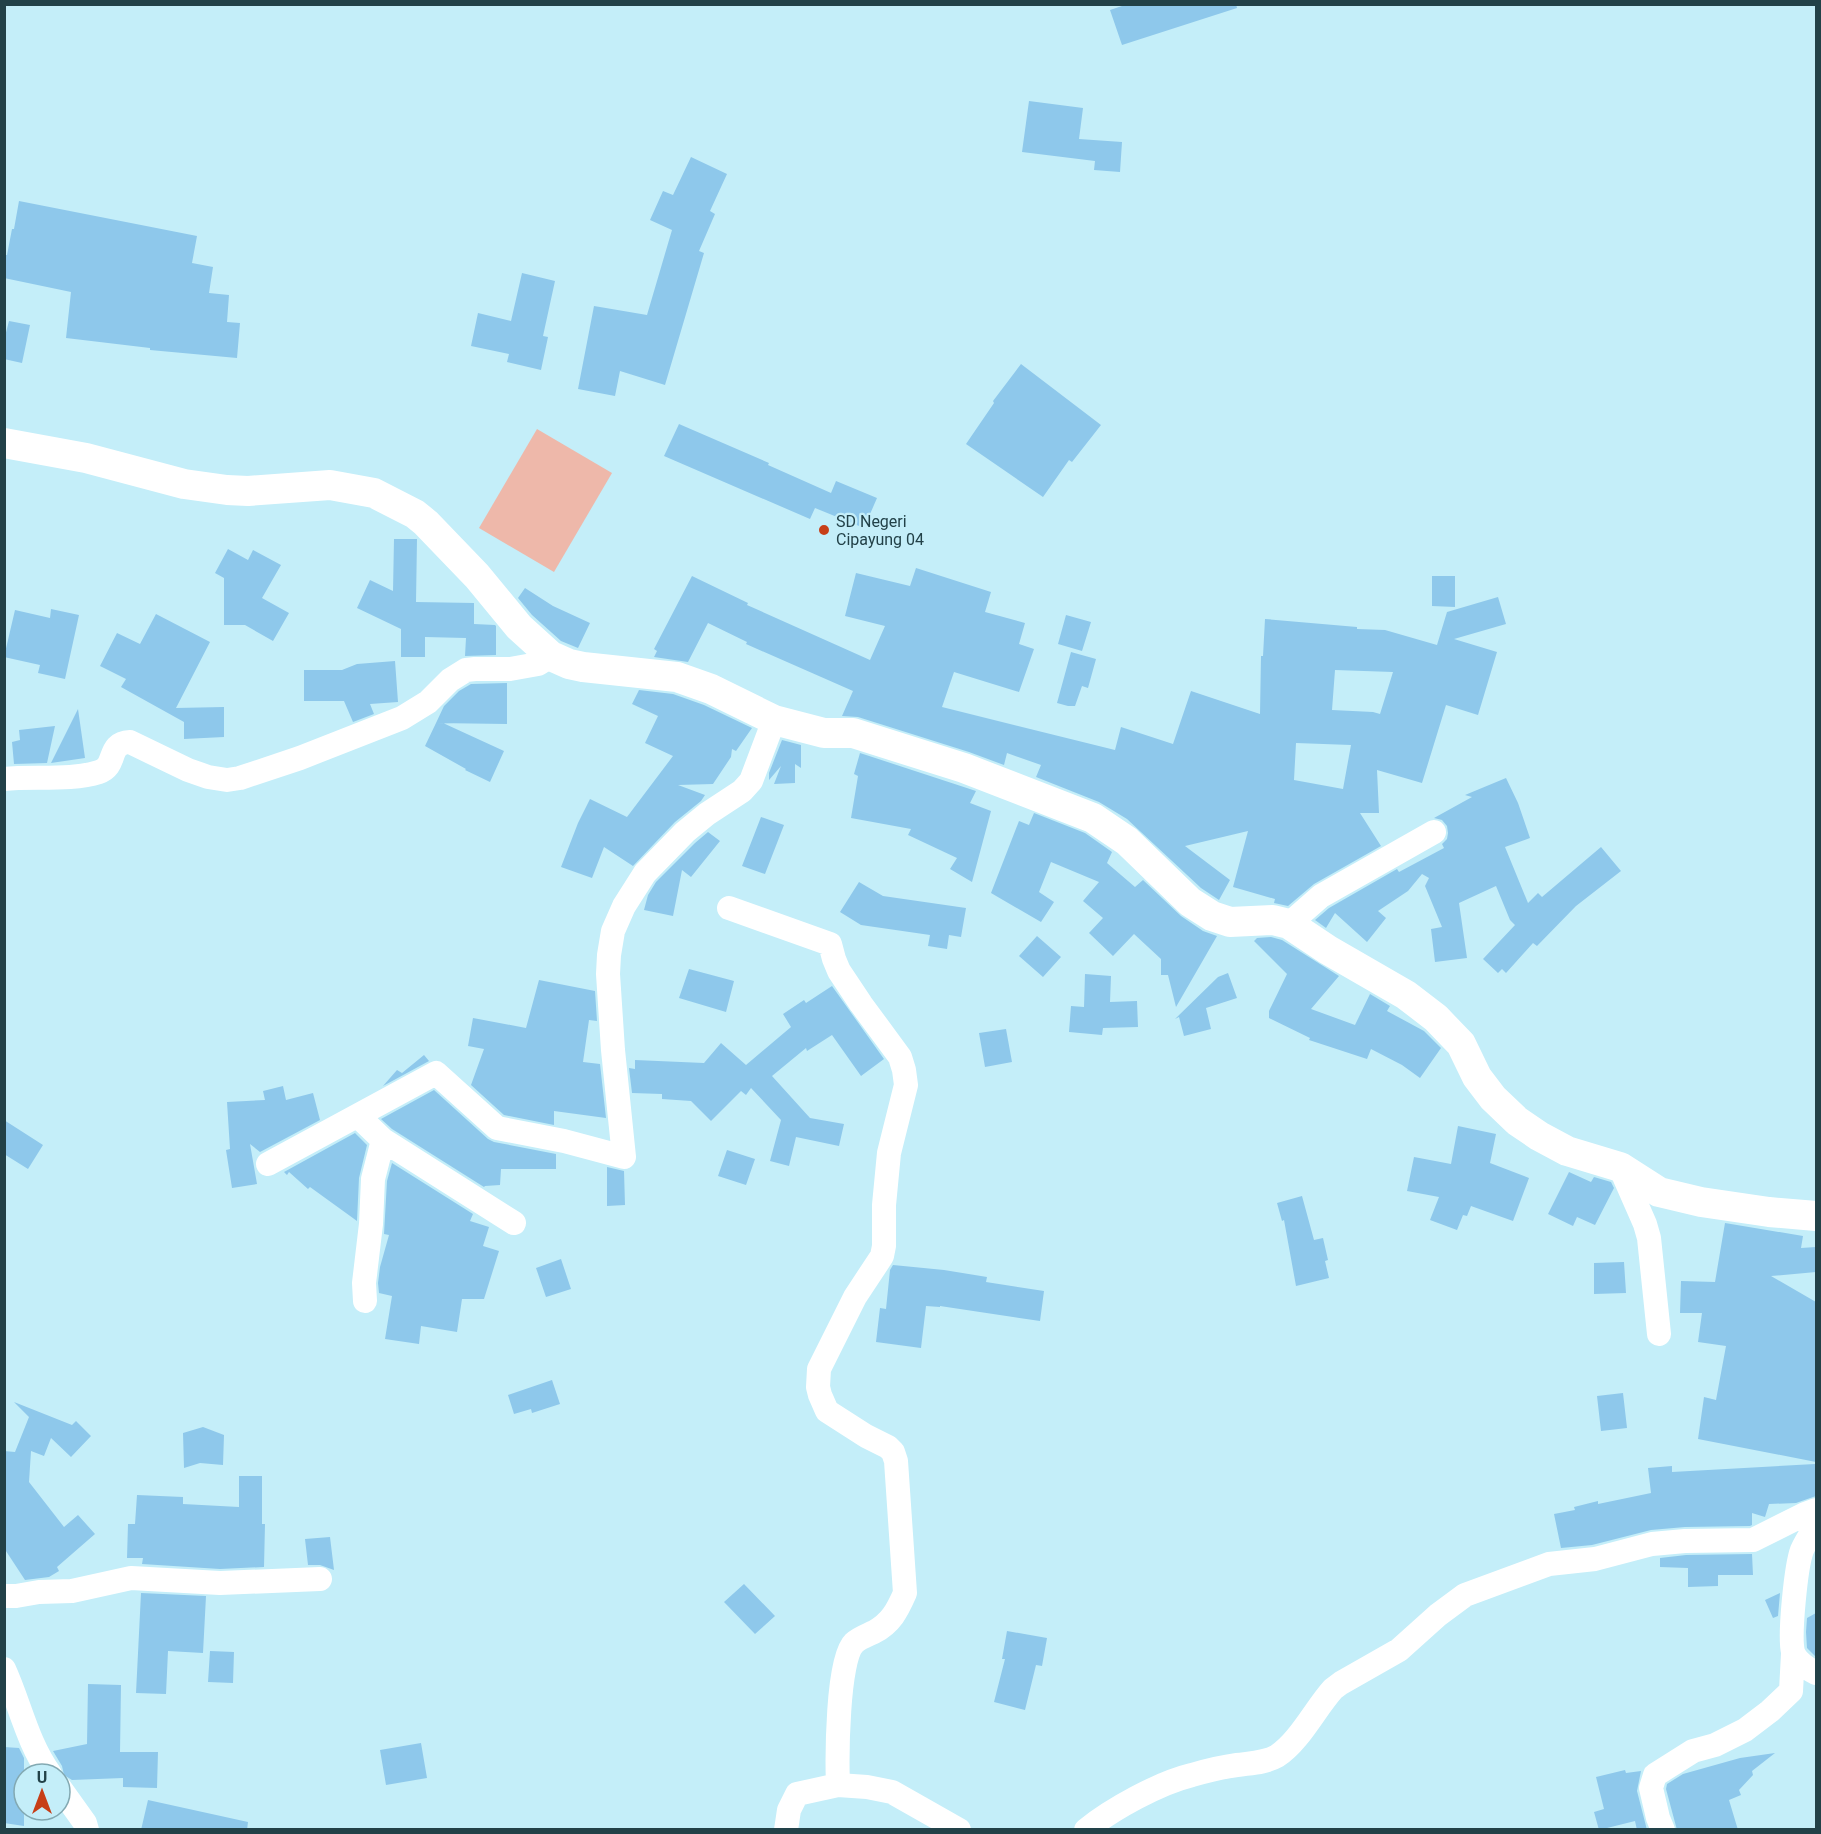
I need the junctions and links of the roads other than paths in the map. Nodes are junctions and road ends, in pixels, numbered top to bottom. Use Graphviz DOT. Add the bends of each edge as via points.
graph roads {
  1 [pos="4,443"];
  2 [pos="550,656"];
  3 [pos="774,720"];
  4 [pos="4,779"];
  5 [pos="1434,832"];
  6 [pos="729,908"];
  7 [pos="1289,924"];
  8 [pos="358,1116"];
  9 [pos="383,1140"];
  10 [pos="268,1164"];
  11 [pos="1620,1167"];
  12 [pos="1816,1216"];
  13 [pos="514,1223"];
  14 [pos="365,1301"];
  15 [pos="1659,1334"];
  16 [pos="1816,1510"];
  17 [pos="1816,1526"];
  18 [pos="320,1579"];
  19 [pos="4,1596"];
  20 [pos="1793,1654"];
  21 [pos="4,1669"];
  22 [pos="1816,1673"];
  23 [pos="42,1762"];
  24 [pos="838,1785"];
  25 [pos="72,1805"];
  26 [pos="87,1830"];
  27 [pos="786,1830"];
  28 [pos="959,1830"];
  29 [pos="1086,1830"];
  30 [pos="1663,1830"];
  1 -- 2 [label="street" via="227,490 330,485 374,493 426,523"];
  2 -- 3 [label="street" via="583,667 677,677"];
  2 -- 4 [label="street" via="538,664 510,669 466,670 402,718 240,778 208,777 124,742 117,746 110,764 98,772"];
  3 -- 7 [label="street" via="897,745 1071,809 1093,818 1127,841 1190,902 1212,916 1230,922 1273,920"];
  3 -- 8 [label="street" via="751,781 685,832 645,873 614,931 608,974 624,1157 497,1128 436,1073"];
  5 -- 7 [label="street" via="1322,896"];
  6 -- 24 [label="street" via="831,944 839,971 900,1056 906,1085 889,1153 882,1256 855,1297 819,1369 820,1395 827,1411 893,1452 905,1593 886,1626 854,1643 849,1650 841,1698"];
  7 -- 11 [label="street" via="1406,995 1436,1018 1461,1044 1477,1077 1493,1098 1517,1121 1567,1151"];
  8 -- 9 [label="street"];
  8 -- 10 [label="street"];
  9 -- 13 [label="street"];
  9 -- 14 [label="street" via="373,1179"];
  11 -- 12 [label="street" via="1659,1192 1701,1202"];
  11 -- 15 [label="street" via="1649,1238"];
  16 -- 29 [label="street" via="1752,1540 1652,1544 1595,1559 1549,1564 1465,1595 1399,1650 1333,1689 1278,1755 1188,1776 1157,1788"];
  17 -- 20 [label="street" via="1797,1566"];
  18 -- 19 [label="street" via="220,1583 131,1578 72,1591"];
  20 -- 22 [label="street"];
  20 -- 30 [label="street" via="1791,1691 1770,1711 1745,1730 1693,1751 1655,1775 1651,1788"];
  21 -- 23 [label="street"];
  24 -- 27 [label="street" via="797,1794"];
  24 -- 28 [label="street" via="892,1792"];
  25 -- 26 [label="street"];
}
